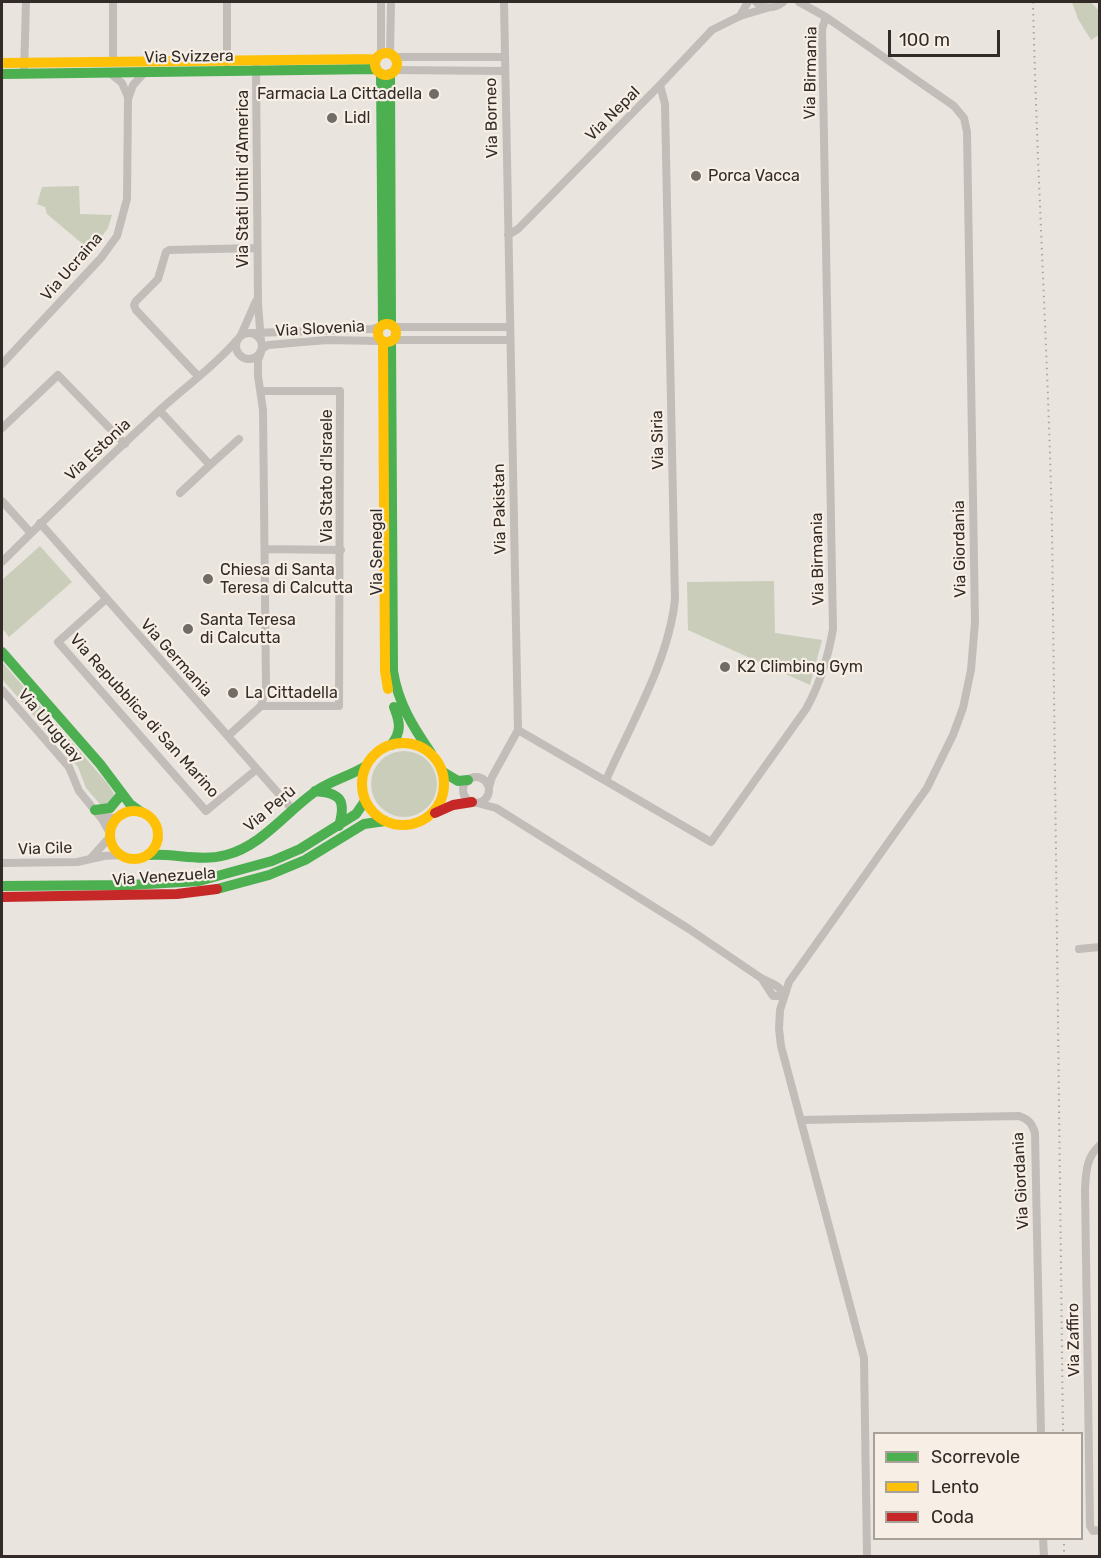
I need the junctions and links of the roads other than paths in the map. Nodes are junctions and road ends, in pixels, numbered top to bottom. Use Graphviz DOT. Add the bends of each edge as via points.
graph roads {
  1 [pos="26,2"];
  2 [pos="113,2"];
  3 [pos="227,2"];
  4 [pos="381,2"];
  5 [pos="391,2"];
  6 [pos="504,2"];
  7 [pos="748,2"];
  8 [pos="756,2"];
  9 [pos="781,3"];
  10 [pos="801,3"];
  11 [pos="767,8"];
  12 [pos="740,16"];
  13 [pos="826,17"];
  14 [pos="505,57"];
  15 [pos="113,62"];
  16 [pos="2,63"];
  17 [pos="385,64"];
  18 [pos="227,66"];
  19 [pos="256,66"];
  20 [pos="25,69"];
  21 [pos="505,71"];
  22 [pos="2,74"];
  23 [pos="111,74"];
  24 [pos="144,74"];
  25 [pos="660,85"];
  26 [pos="128,99"];
  27 [pos="508,235"];
  28 [pos="257,248"];
  29 [pos="258,297"];
  30 [pos="387,326"];
  31 [pos="510,327"];
  32 [pos="239,338"];
  33 [pos="260,339"];
  34 [pos="510,340"];
  35 [pos="387,341"];
  36 [pos="242,358"];
  37 [pos="217,361"];
  38 [pos="2,364"];
  39 [pos="198,376"];
  40 [pos="258,376"];
  41 [pos="261,391"];
  42 [pos="160,411"];
  43 [pos="2,428"];
  44 [pos="239,440"];
  45 [pos="125,444"];
  46 [pos="210,465"];
  47 [pos="180,493"];
  48 [pos="2,501"];
  49 [pos="40,524"];
  50 [pos="30,532"];
  51 [pos="265,549"];
  52 [pos="341,550"];
  53 [pos="2,562"];
  54 [pos="106,599"];
  55 [pos="2,652"];
  56 [pos="2,690"];
  57 [pos="261,706"];
  58 [pos="518,730"];
  59 [pos="228,736"];
  60 [pos="391,745"];
  61 [pos="431,753"];
  62 [pos="366,766"];
  63 [pos="257,769"];
  64 [pos="443,772"];
  65 [pos="492,777"];
  66 [pos="483,779"];
  67 [pos="338,780"];
  68 [pos="468,780"];
  69 [pos="606,780"];
  70 [pos="362,788"];
  71 [pos="489,790"];
  72 [pos="118,791"];
  73 [pos="315,791"];
  74 [pos="365,801"];
  75 [pos="475,802"];
  76 [pos="496,808"];
  77 [pos="95,810"];
  78 [pos="293,810"];
  79 [pos="141,812"];
  80 [pos="434,813"];
  81 [pos="118,817"];
  82 [pos="385,821"];
  83 [pos="339,826"];
  84 [pos="158,834"];
  85 [pos="110,835"];
  86 [pos="121,855"];
  87 [pos="148,855"];
  88 [pos="183,857"];
  89 [pos="90,859"];
  90 [pos="2,863"];
  91 [pos="2,886"];
  92 [pos="2,897"];
  93 [pos="1100,947"];
  94 [pos="1080,949"];
  95 [pos="761,978"];
  96 [pos="789,982"];
  97 [pos="775,985"];
  98 [pos="773,996"];
  99 [pos="783,996"];
  100 [pos="780,1010"];
  101 [pos="801,1120"];
  102 [pos="1100,1145"];
  103 [pos="1041,1432"];
  104 [pos="1100,1530"];
  105 [pos="1043,1540"];
  106 [pos="867,1557"];
  107 [pos="1044,1557"];
  1 -- 20 [label="street"];
  2 -- 15 [label="street"];
  3 -- 18 [label="street"];
  4 -- 17 [label="street"];
  5 -- 17 [label="street"];
  6 -- 14 [label="street, Via Borneo"];
  7 -- 12 [label="street"];
  8 -- 11 [label="street"];
  9 -- 10 [label="street, Via Giordania"];
  9 -- 11 [label="street, Via Nepal"];
  10 -- 13 [label="street, Via Giordania"];
  11 -- 12 [label="street, Via Nepal"];
  12 -- 25 [label="street, Via Nepal" via="712,30"];
  13 -- 69 [label="street, Via Birmania" via="822,29 833,629 828,656 806,709 711,842"];
  13 -- 96 [label="street, Via Giordania" via="954,106 966,126 975,622 963,708 927,788"];
  14 -- 17 [label="street, Via Svizzera"];
  14 -- 21 [label="street, Via Borneo"];
  15 -- 18 [label="main road, Via Svizzera"];
  15 -- 20 [label="main road, Via Svizzera"];
  16 -- 20 [label="main road, Via Svizzera"];
  17 -- 19 [label="main road, Via Svizzera"];
  17 -- 21 [label="street, Via Svizzera"];
  17 -- 30 [label="main road"];
  18 -- 19 [label="main road, Via Svizzera"];
  18 -- 24 [label="main road, Via Svizzera"];
  19 -- 28 [label="street, Via Stati Uniti d'America"];
  20 -- 22 [label="main road, Via Svizzera"];
  20 -- 23 [label="main road, Via Svizzera"];
  21 -- 27 [label="street, Via Borneo"];
  23 -- 24 [label="main road, Via Svizzera"];
  23 -- 26 [label="street" via="122,83"];
  24 -- 26 [label="street" via="133,85"];
  25 -- 27 [label="street, Via Nepal"];
  25 -- 69 [label="street, Via Siria" via="664,104 675,599 664,653"];
  26 -- 38 [label="street, Via Ucraina" via="127,199 117,236"];
  27 -- 31 [label="street, Via Pakistan"];
  28 -- 29 [label="street, Via Stati Uniti d'America"];
  28 -- 39 [label="street" via="169,250 158,279 134,305"];
  29 -- 32 [label="street, Via Stati Uniti d'America"];
  29 -- 33 [label="street, Via Stati Uniti d'America"];
  30 -- 31 [label="street, Via Slovenia"];
  30 -- 33 [label="street, Via Slovenia"];
  30 -- 35 [label="main road" via="396,332"];
  30 -- 35 [label="main road" via="377,334"];
  31 -- 34 [label="street, Via Pakistan"];
  32 -- 33 [label="street"];
  32 -- 36 [label="street" via="236,349"];
  32 -- 37 [label="street, Via Estonia"];
  33 -- 35 [label="street, Via Slovenia" via="268,345 327,340"];
  33 -- 36 [label="street, Via Estonia" via="254,358"];
  33 -- 40 [label="street, Via Stati Uniti d'America"];
  34 -- 35 [label="street, Via Slovenia"];
  34 -- 58 [label="street, Via Pakistan"];
  35 -- 60 [label="main road, Via Senegal" via="385,671 401,728"];
  35 -- 61 [label="main road, Via Senegal" via="394,685 401,705"];
  36 -- 37 [label="street, Via Estonia"];
  36 -- 40 [label="street, Via Stati Uniti d'America"];
  37 -- 39 [label="street, Via Estonia"];
  39 -- 42 [label="street, Via Estonia"];
  40 -- 41 [label="street, Via Stati Uniti d'America"];
  41 -- 51 [label="street, Via Stati Uniti d'America"];
  41 -- 52 [label="street, Via Stato d'Israele" via="340,392"];
  42 -- 45 [label="street, Via Estonia"];
  42 -- 46 [label="street"];
  43 -- 45 [label="street" via="58,375"];
  44 -- 46 [label="street"];
  45 -- 49 [label="street, Via Estonia"];
  46 -- 47 [label="street"];
  48 -- 50 [label="street"];
  49 -- 50 [label="street, Via Estonia"];
  49 -- 54 [label="street, Via Germania"];
  50 -- 53 [label="street, Via Estonia"];
  51 -- 52 [label="street"];
  51 -- 57 [label="street, Via Stati Uniti d'America" via="266,687"];
  52 -- 57 [label="street, Via Stato d'Israele" via="339,706"];
  54 -- 59 [label="street, Via Germania"];
  54 -- 63 [label="street, Via Repubblica di San Marino" via="58,642 206,811"];
  55 -- 72 [label="main road"];
  56 -- 77 [label="street, Via Uruguay" via="69,767 79,791"];
  57 -- 59 [label="street"];
  58 -- 65 [label="street"];
  58 -- 69 [label="street, Via Birmania"];
  59 -- 63 [label="street, Via Germania"];
  60 -- 61 [label="main road" via="412,744"];
  60 -- 62 [label="main road" via="376,753"];
  61 -- 64 [label="main road"];
  62 -- 67 [label="main road, Via Perù"];
  62 -- 70 [label="main road"];
  63 -- 78 [label="street, Via Germania"];
  64 -- 68 [label="main road" via="458,781"];
  64 -- 80 [label="main road" via="443,797"];
  65 -- 66 [label="street"];
  65 -- 71 [label="street"];
  66 -- 68 [label="street"];
  66 -- 71 [label="street"];
  67 -- 70 [label="main road" via="353,781"];
  67 -- 73 [label="main road, Via Perù"];
  68 -- 75 [label="street" via="463,787 464,795"];
  70 -- 74 [label="main road"];
  71 -- 75 [label="street" via="485,799"];
  71 -- 76 [label="street"];
  72 -- 77 [label="main road" via="117,803 110,809"];
  72 -- 79 [label="main road"];
  72 -- 81 [label="main road"];
  73 -- 78 [label="main road, Via Perù"];
  73 -- 83 [label="main road" via="330,792 339,798 343,811"];
  74 -- 82 [label="main road"];
  74 -- 83 [label="main road, Via Venezuela" via="356,814"];
  75 -- 76 [label="street"];
  75 -- 80 [label="main road, Via Venezuela" via="457,803"];
  76 -- 95 [label="street"];
  77 -- 81 [label="street" via="105,817"];
  77 -- 85 [label="street, Via Uruguay"];
  78 -- 88 [label="main road, Via Perù" via="244,849 213,858"];
  79 -- 81 [label="main road"];
  79 -- 84 [label="main road" via="153,820"];
  80 -- 82 [label="main road, Via Venezuela" via="414,825"];
  81 -- 85 [label="main road"];
  82 -- 92 [label="main road, Via Venezuela" via="364,824 305,860 225,888 177,894"];
  83 -- 91 [label="main road, Via Venezuela" via="272,861 199,881"];
  84 -- 87 [label="main road"];
  84 -- 88 [label="main road" via="167,848"];
  85 -- 86 [label="main road" via="113,847"];
  85 -- 89 [label="street, Via Cile"];
  86 -- 87 [label="main road, Via Perù" via="133,859"];
  86 -- 89 [label="street, Via Cile"];
  87 -- 88 [label="main road, Via Perù"];
  89 -- 90 [label="street, Via Cile"];
  93 -- 94 [label="street"];
  95 -- 97 [label="street"];
  95 -- 98 [label="street"];
  96 -- 97 [label="street"];
  96 -- 99 [label="street, Via Giordania"];
  97 -- 99 [label="street"];
  98 -- 99 [label="street"];
  98 -- 100 [label="street"];
  99 -- 100 [label="street, Via Giordania"];
  100 -- 101 [label="street, Via Giordania" via="781,1046"];
  101 -- 103 [label="street, Via Giordania" via="1019,1116 1033,1126"];
  101 -- 106 [label="street, Via Giordania" via="864,1358"];
  102 -- 104 [label="street, Via Zaffiro" via="1091,1154 1085,1189 1090,1526 1093,1531"];
  105 -- 107 [label="street"];
}
